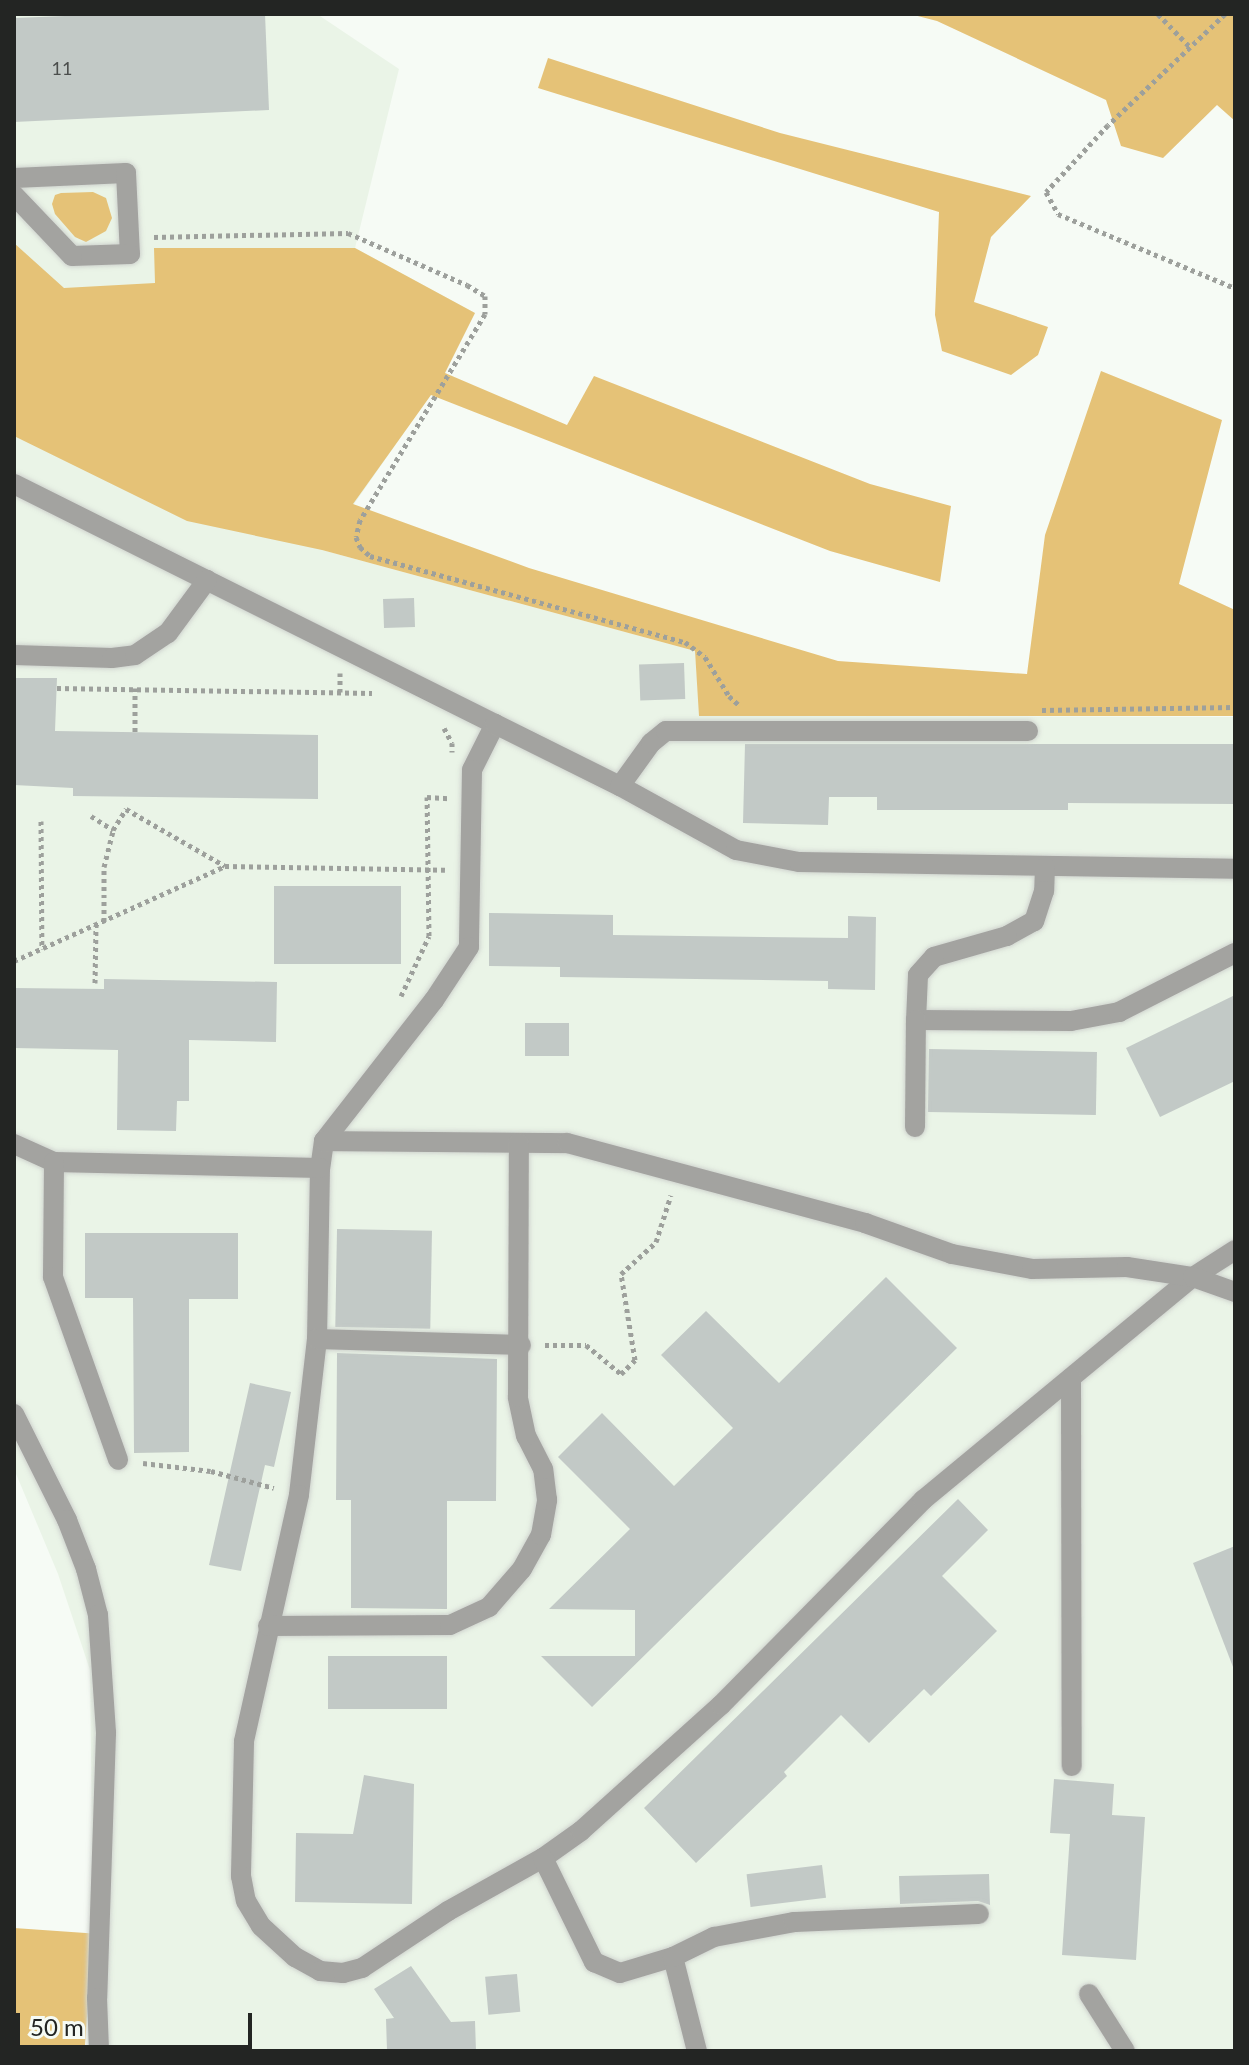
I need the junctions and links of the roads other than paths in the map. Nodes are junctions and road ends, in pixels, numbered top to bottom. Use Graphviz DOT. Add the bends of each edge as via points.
graph roads {
  1 [pos="14,178"];
  2 [pos="14,195"];
  3 [pos="14,484"];
  4 [pos="207,580"];
  5 [pos="14,655"];
  6 [pos="495,724"];
  7 [pos="1028,731"];
  8 [pos="620,786"];
  9 [pos="1045,867"];
  10 [pos="1235,869"];
  11 [pos="1235,953"];
  12 [pos="916,1020"];
  13 [pos="915,1127"];
  14 [pos="324,1141"];
  15 [pos="519,1143"];
  16 [pos="14,1144"];
  17 [pos="54,1162"];
  18 [pos="320,1168"];
  19 [pos="1235,1250"];
  20 [pos="1193,1277"];
  21 [pos="1235,1292"];
  22 [pos="317,1339"];
  23 [pos="521,1345"];
  24 [pos="1071,1378"];
  25 [pos="14,1414"];
  26 [pos="118,1460"];
  27 [pos="268,1626"];
  28 [pos="1072,1766"];
  29 [pos="543,1858"];
  30 [pos="979,1914"];
  31 [pos="673,1957"];
  32 [pos="1089,1994"];
  33 [pos="99,2051"];
  34 [pos="697,2051"];
  35 [pos="1125,2051"];
  1 -- 2 [label="street" via="126,173 130,254 72,256"];
  3 -- 4 [label="street"];
  4 -- 5 [label="street" via="168,633 135,655"];
  4 -- 6 [label="street"];
  6 -- 8 [label="street"];
  6 -- 14 [label="street" via="472,770 469,947"];
  7 -- 8 [label="street" via="666,731"];
  8 -- 9 [label="street" via="736,850 799,862"];
  9 -- 10 [label="street"];
  9 -- 12 [label="street" via="1034,921 1007,936 934,957 918,975"];
  11 -- 12 [label="street" via="1119,1012 1071,1021"];
  12 -- 13 [label="street"];
  14 -- 15 [label="street"];
  14 -- 18 [label="street"];
  15 -- 20 [label="street" via="567,1143 865,1223 952,1254 1032,1269 1127,1267"];
  15 -- 23 [label="street"];
  16 -- 17 [label="street"];
  17 -- 18 [label="street"];
  17 -- 26 [label="street" via="53,1277"];
  18 -- 22 [label="street"];
  19 -- 20 [label="street"];
  20 -- 21 [label="street"];
  20 -- 24 [label="street"];
  22 -- 23 [label="street"];
  22 -- 27 [label="street" via="299,1495"];
  23 -- 27 [label="street" via="518,1397 526,1436 543,1469 547,1500 541,1535 522,1569 489,1607 450,1625"];
  24 -- 28 [label="street"];
  24 -- 29 [label="street" via="923,1500 721,1705 581,1831"];
  25 -- 33 [label="street" via="67,1520 98,1615 106,1733"];
  27 -- 29 [label="street" via="244,1742 241,1876 246,1901 261,1926 295,1957 320,1971 362,1968 448,1911"];
  29 -- 31 [label="street" via="594,1962 620,1973"];
  30 -- 31 [label="street" via="794,1922 714,1937"];
  31 -- 34 [label="street"];
  32 -- 35 [label="street"];
}
